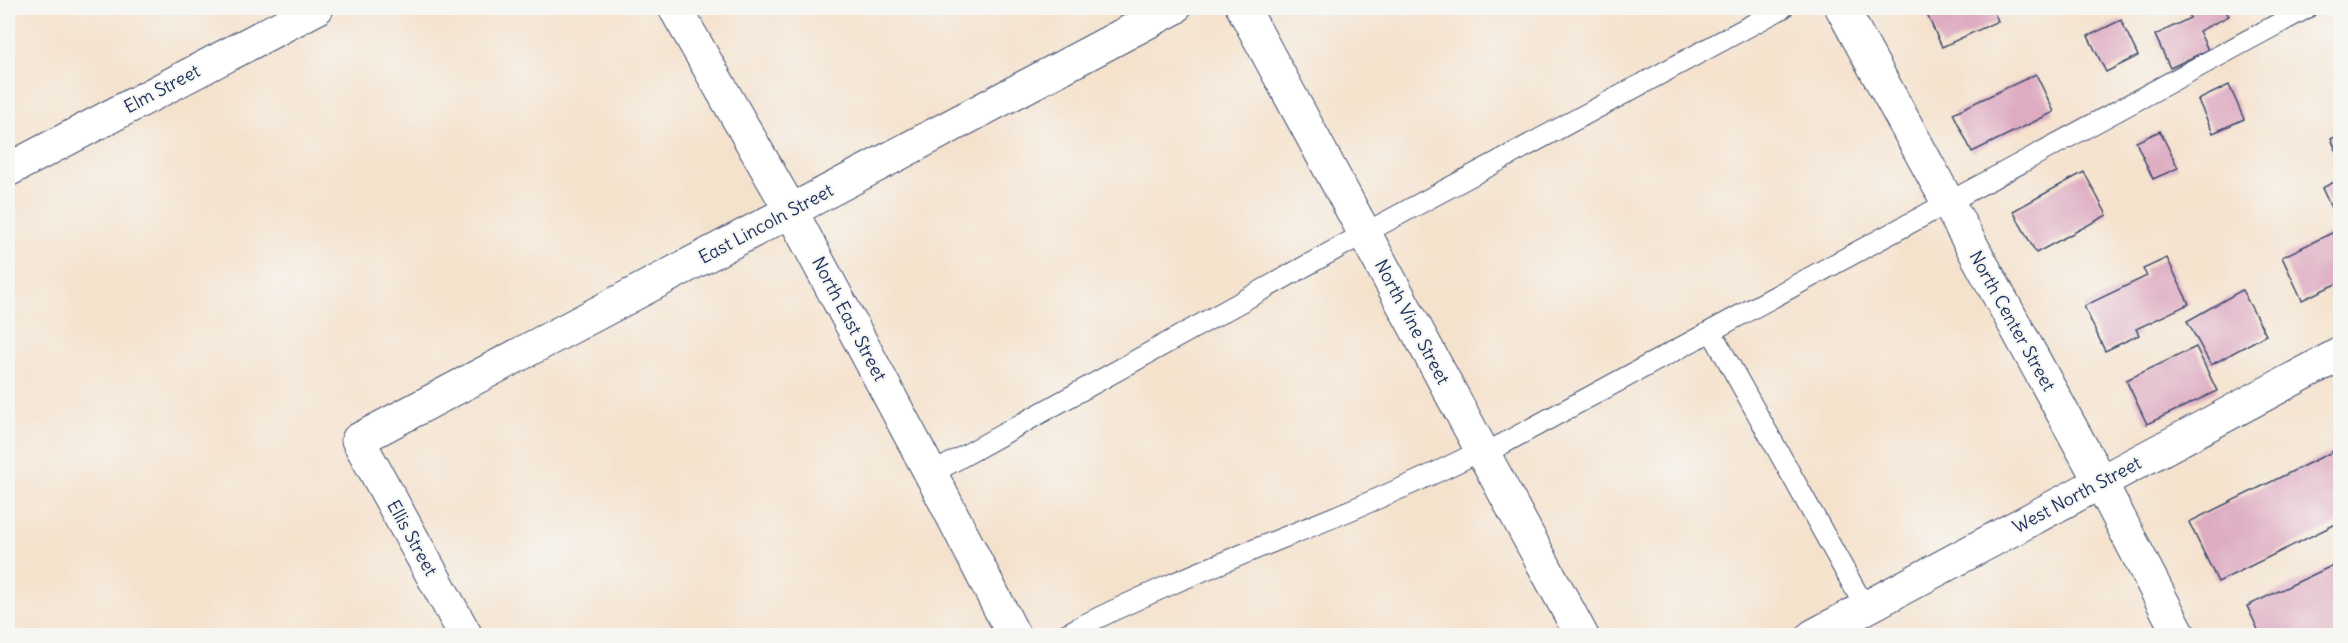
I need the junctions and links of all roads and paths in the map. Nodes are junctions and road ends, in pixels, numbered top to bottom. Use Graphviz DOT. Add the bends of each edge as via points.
graph roads {
  1 [pos="316,8"];
  2 [pos="675,8"];
  3 [pos="1174,8"];
  4 [pos="1244,8"];
  5 [pos="1783,8"];
  6 [pos="1842,8"];
  7 [pos="2307,8"];
  8 [pos="8,170"];
  9 [pos="1947,204"];
  10 [pos="791,210"];
  11 [pos="1365,234"];
  12 [pos="1711,331"];
  13 [pos="2340,354"];
  14 [pos="358,440"];
  15 [pos="1483,452"];
  16 [pos="931,474"];
  17 [pos="2100,483"];
  18 [pos="1865,607"];
  19 [pos="466,636"];
  20 [pos="1014,636"];
  21 [pos="1062,636"];
  22 [pos="1582,636"];
  23 [pos="1813,636"];
  24 [pos="2180,636"];
  1 -- 8 [label="street, Elm Street"];
  2 -- 10 [label="street, North East Street"];
  3 -- 10 [label="street, East Lincoln Street"];
  4 -- 11 [label="street, North Vine Street"];
  5 -- 11 [label="lane"];
  6 -- 9 [label="street, North Center Street"];
  7 -- 9 [label="lane"];
  9 -- 12 [label="lane"];
  9 -- 17 [label="street, North Center Street"];
  10 -- 14 [label="street, East Lincoln Street"];
  10 -- 16 [label="street, North East Street"];
  11 -- 15 [label="street, North Vine Street"];
  11 -- 16 [label="lane"];
  12 -- 15 [label="lane"];
  12 -- 18 [label="lane"];
  13 -- 17 [label="street, West North Street"];
  14 -- 19 [label="street, Ellis Street"];
  15 -- 21 [label="lane" via="1116,607"];
  15 -- 22 [label="street, North Vine Street"];
  16 -- 20 [label="street, North East Street"];
  17 -- 18 [label="street, West North Street"];
  17 -- 24 [label="street, North Center Street"];
  18 -- 23 [label="street, West North Street"];
}
